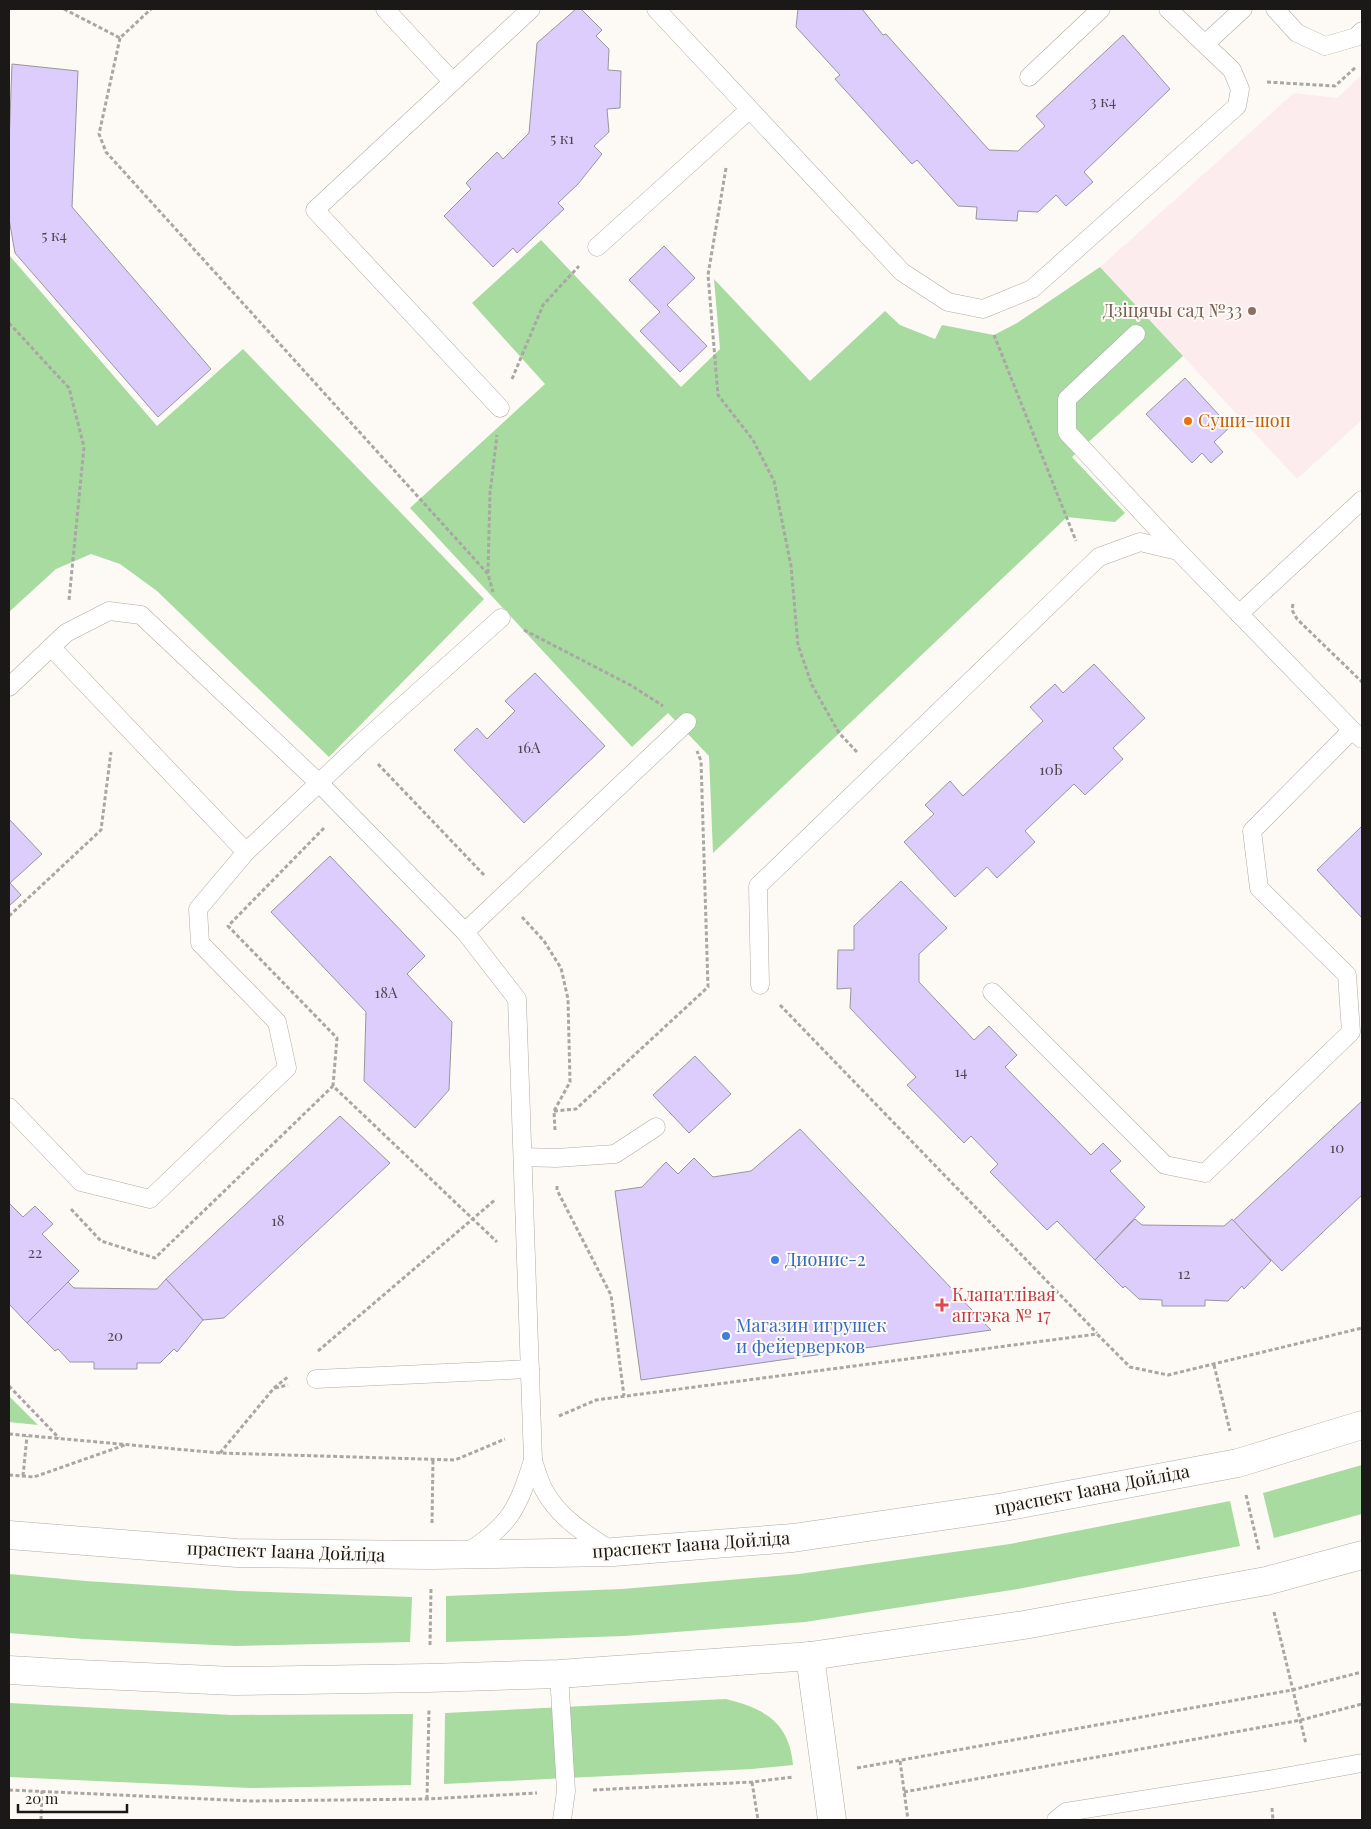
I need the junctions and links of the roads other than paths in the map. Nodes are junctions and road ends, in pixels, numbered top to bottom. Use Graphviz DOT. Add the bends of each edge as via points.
graph roads {
  1 [pos="385,9"];
  2 [pos="531,9"];
  3 [pos="656,9"];
  4 [pos="1101,9"];
  5 [pos="1168,9"];
  6 [pos="1243,9"];
  7 [pos="1275,9"];
  8 [pos="1362,32"];
  9 [pos="1205,44"];
  10 [pos="1030,77"];
  11 [pos="452,81"];
  12 [pos="749,110"];
  13 [pos="596,247"];
  14 [pos="1136,334"];
  15 [pos="500,408"];
  16 [pos="1362,500"];
  17 [pos="1178,551"];
  18 [pos="1239,614"];
  19 [pos="501,618"];
  20 [pos="51,647"];
  21 [pos="9,687"];
  22 [pos="687,722"];
  23 [pos="1357,734"];
  24 [pos="320,784"];
  25 [pos="246,852"];
  26 [pos="466,932"];
  27 [pos="760,985"];
  28 [pos="992,992"];
  29 [pos="9,1107"];
  30 [pos="656,1127"];
  31 [pos="523,1157"];
  32 [pos="530,1369"];
  33 [pos="316,1379"];
  34 [pos="1362,1426"];
  35 [pos="533,1460"];
  36 [pos="9,1535"];
  37 [pos="613,1552"];
  38 [pos="462,1555"];
  39 [pos="1362,1555"];
  40 [pos="810,1656"];
  41 [pos="9,1670"];
  42 [pos="559,1674"];
  43 [pos="1362,1762"];
  44 [pos="562,1820"];
  45 [pos="832,1820"];
  46 [pos="1056,1820"];
  1 -- 11 [label="lane"];
  2 -- 11 [label="lane"];
  3 -- 12 [label="lane"];
  4 -- 10 [label="lane"];
  5 -- 9 [label="lane"];
  6 -- 9 [label="lane"];
  7 -- 8 [label="lane" via="1297,33 1324,46 1356,37"];
  9 -- 12 [label="lane" via="1232,70 1240,89 1237,106 1032,289 983,309 948,302 902,272"];
  11 -- 15 [label="lane" via="315,210"];
  12 -- 13 [label="lane"];
  14 -- 17 [label="lane" via="1067,399 1067,432"];
  16 -- 18 [label="lane"];
  17 -- 18 [label="lane"];
  17 -- 27 [label="lane" via="1140,542 1099,557 758,886"];
  18 -- 23 [label="lane"];
  19 -- 24 [label="lane"];
  20 -- 21 [label="lane"];
  20 -- 24 [label="lane" via="66,633 109,611 141,615"];
  20 -- 25 [label="lane"];
  22 -- 26 [label="lane"];
  23 -- 28 [label="lane" via="1252,831 1259,888 1347,975 1351,1032 1205,1172 1165,1165"];
  24 -- 25 [label="lane"];
  24 -- 26 [label="lane"];
  25 -- 29 [label="lane" via="198,909 200,944 277,1022 287,1068 150,1199 81,1182"];
  26 -- 31 [label="lane" via="517,1000"];
  30 -- 31 [label="lane" via="615,1154"];
  31 -- 32 [label="lane"];
  32 -- 33 [label="lane"];
  32 -- 35 [label="lane"];
  34 -- 37 [label="main road, праспект Іаана Дойліда" via="1238,1463 1004,1508 793,1538"];
  35 -- 37 [label="lane" via="543,1489 559,1512"];
  35 -- 38 [label="lane" via="510,1515 490,1537"];
  36 -- 38 [label="main road, праспект Іаана Дойліда" via="237,1553"];
  37 -- 38 [label="main road, праспект Іаана Дойліда"];
  39 -- 40 [label="main road" via="1257,1583 1024,1625"];
  40 -- 42 [label="main road"];
  40 -- 45 [label="main road"];
  41 -- 42 [label="main road" via="234,1681"];
  42 -- 44 [label="lane" via="566,1792"];
  43 -- 46 [label="lane" via="1066,1812"];
}
